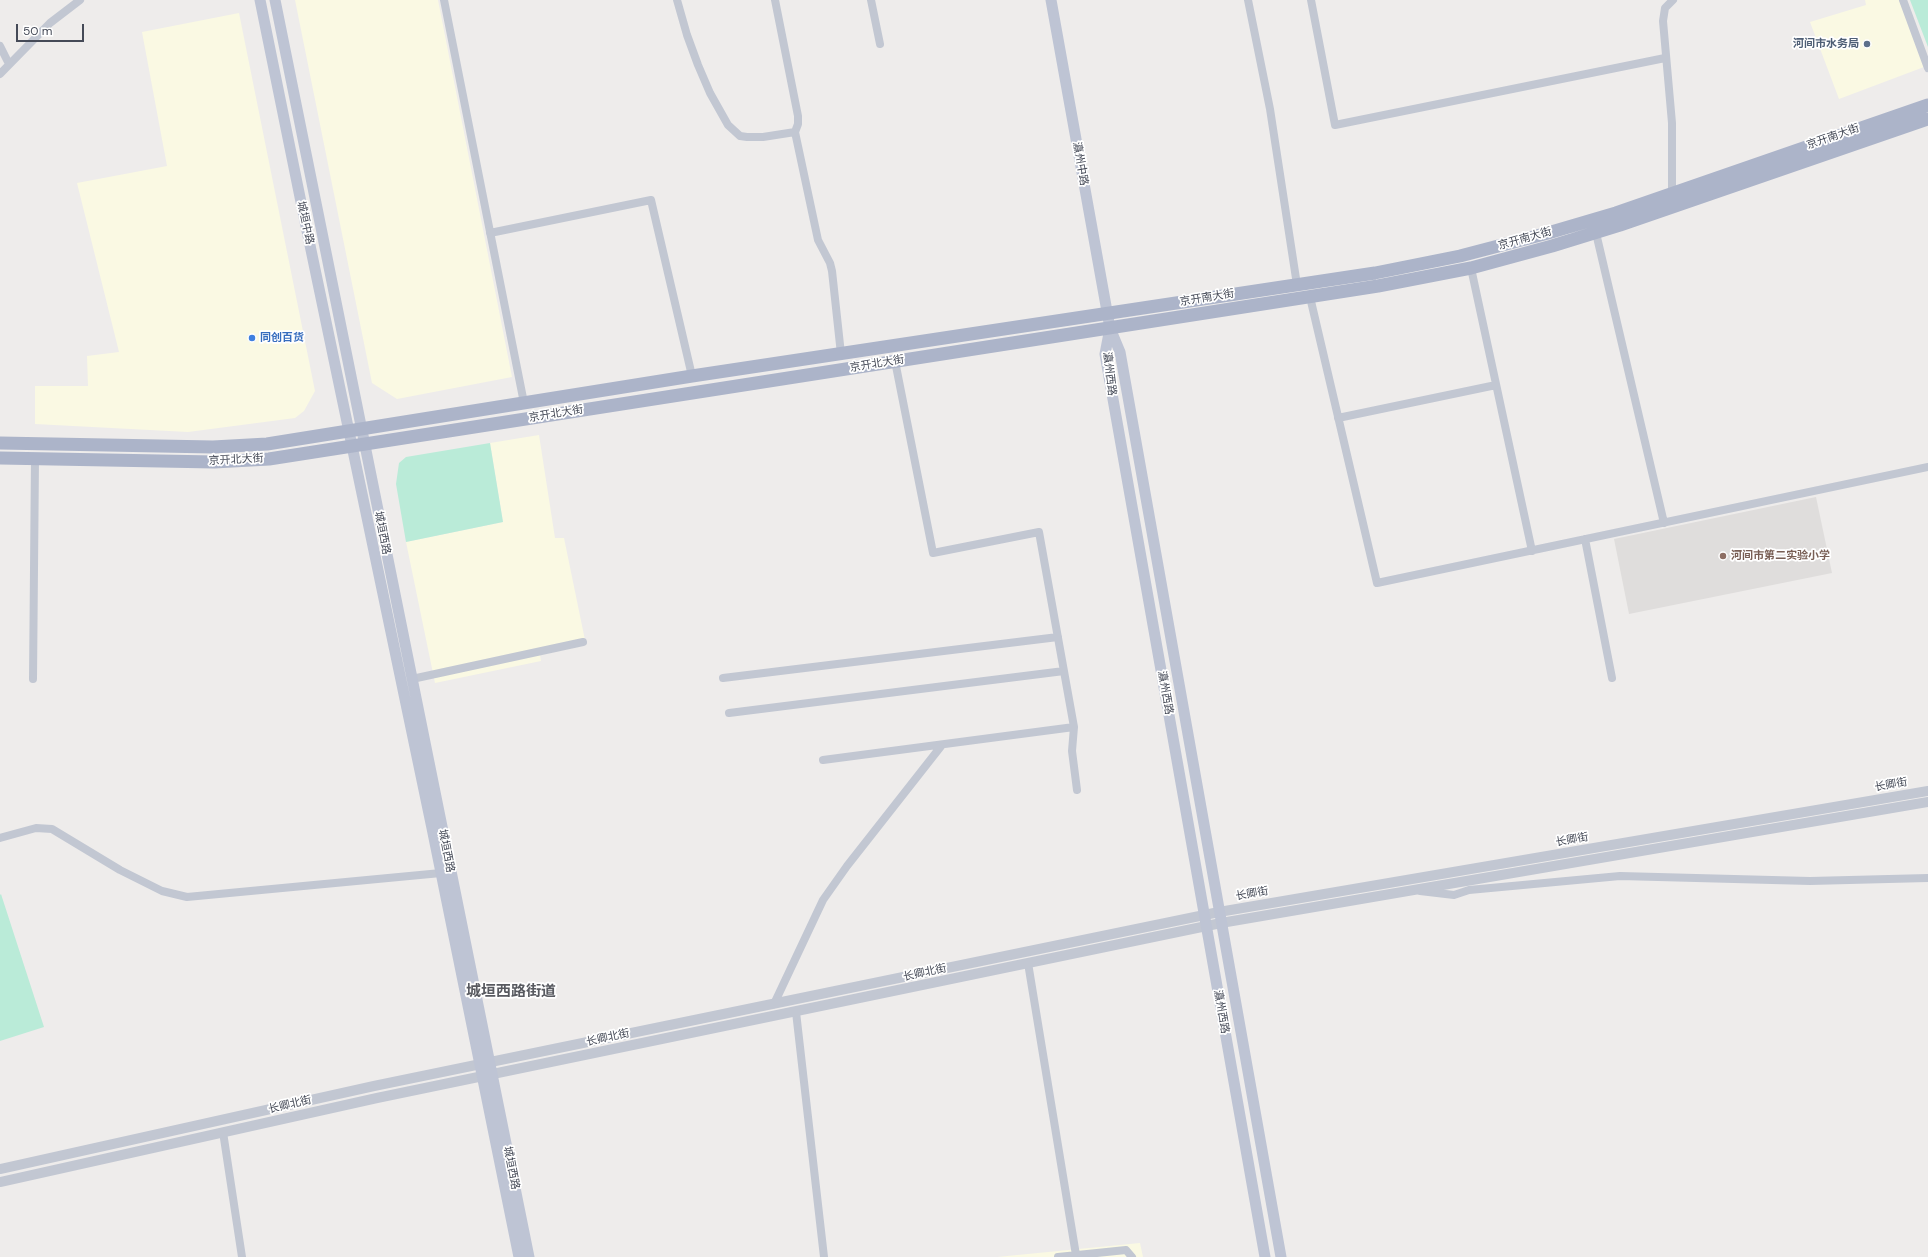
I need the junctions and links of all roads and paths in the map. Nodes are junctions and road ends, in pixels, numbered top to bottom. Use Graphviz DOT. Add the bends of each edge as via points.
graph roads {
  1 [pos="80,0"];
  2 [pos="260,0"];
  3 [pos="275,0"];
  4 [pos="444,0"];
  5 [pos="678,0"];
  6 [pos="775,0"];
  7 [pos="871,0"];
  8 [pos="1051,0"];
  9 [pos="1248,0"];
  10 [pos="1311,0"];
  11 [pos="1673,0"];
  12 [pos="1903,0"];
  13 [pos="880,44"];
  14 [pos="0,46"];
  15 [pos="1665,58"];
  16 [pos="9,64"];
  17 [pos="1928,68"];
  18 [pos="0,74"];
  19 [pos="1928,104"];
  20 [pos="1928,119"];
  21 [pos="796,132"];
  22 [pos="1672,193"];
  23 [pos="490,233"];
  24 [pos="1596,233"];
  25 [pos="1471,268"];
  26 [pos="1297,285"];
  27 [pos="1310,297"];
  28 [pos="1107,314"];
  29 [pos="1110,328"];
  30 [pos="841,354"];
  31 [pos="895,361"];
  32 [pos="692,376"];
  33 [pos="1496,385"];
  34 [pos="524,403"];
  35 [pos="1338,418"];
  36 [pos="355,430"];
  37 [pos="0,443"];
  38 [pos="358,445"];
  39 [pos="0,458"];
  40 [pos="35,459"];
  41 [pos="1928,467"];
  42 [pos="1664,523"];
  43 [pos="1585,539"];
  44 [pos="1532,551"];
  45 [pos="1058,637"];
  46 [pos="583,642"];
  47 [pos="1064,671"];
  48 [pos="723,678"];
  49 [pos="1612,678"];
  50 [pos="34,679"];
  51 [pos="412,679"];
  52 [pos="729,713"];
  53 [pos="1074,727"];
  54 [pos="942,744"];
  55 [pos="823,760"];
  56 [pos="1077,790"];
  57 [pos="1928,791"];
  58 [pos="1928,802"];
  59 [pos="0,838"];
  60 [pos="441,873"];
  61 [pos="1928,878"];
  62 [pos="1411,890"];
  63 [pos="1220,917"];
  64 [pos="1205,921"];
  65 [pos="1028,963"];
  66 [pos="774,1004"];
  67 [pos="796,1012"];
  68 [pos="485,1063"];
  69 [pos="487,1075"];
  70 [pos="223,1132"];
  71 [pos="0,1169"];
  72 [pos="0,1182"];
  73 [pos="1076,1255"];
  74 [pos="242,1257"];
  75 [pos="519,1257"];
  76 [pos="529,1257"];
  77 [pos="824,1257"];
  78 [pos="1058,1257"];
  79 [pos="1132,1257"];
  80 [pos="1265,1257"];
  81 [pos="1281,1257"];
  1 -- 16 [label="street" via="50,23"];
  2 -- 36 [label="main road, 城垣中路"];
  3 -- 36 [label="main road, 城垣中路"];
  4 -- 23 [label="street"];
  5 -- 21 [label="street" via="698,65 728,124 740,136 747,138"];
  6 -- 21 [label="street" via="798,116"];
  7 -- 13 [label="street"];
  8 -- 28 [label="main road, 瀛州中路"];
  9 -- 26 [label="street" via="1270,109"];
  10 -- 15 [label="street" via="1335,125"];
  11 -- 15 [label="street" via="1665,8 1663,21"];
  12 -- 17 [label="street"];
  14 -- 16 [label="street"];
  15 -- 22 [label="street" via="1672,123"];
  16 -- 18 [label="street"];
  19 -- 22 [label="main road, 京开南大街"];
  20 -- 24 [label="main road, 京开南大街"];
  21 -- 30 [label="street" via="818,240 832,271"];
  22 -- 26 [label="main road, 京开南大街" via="1500,247 1382,272"];
  23 -- 32 [label="street" via="651,200"];
  23 -- 34 [label="street"];
  24 -- 25 [label="main road, 京开南大街"];
  24 -- 42 [label="street"];
  25 -- 27 [label="main road, 京开南大街"];
  25 -- 33 [label="street"];
  26 -- 28 [label="main road, 京开南大街"];
  27 -- 29 [label="main road, 京开南大街"];
  27 -- 35 [label="street"];
  28 -- 29 [label="main road, 瀛州中路"];
  28 -- 30 [label="main road, 京开北大街"];
  29 -- 31 [label="main road, 京开北大街"];
  29 -- 63 [label="main road, 瀛州西路" via="1121,359"];
  29 -- 64 [label="main road, 瀛州西路" via="1105,354"];
  30 -- 32 [label="main road, 京开北大街"];
  31 -- 38 [label="main road, 京开北大街"];
  31 -- 45 [label="street" via="933,553 1039,532"];
  32 -- 34 [label="main road, 京开北大街"];
  33 -- 35 [label="street"];
  33 -- 44 [label="street"];
  34 -- 36 [label="main road, 京开北大街"];
  35 -- 44 [label="street" via="1377,583"];
  36 -- 37 [label="main road, 京开北大街" via="237,446"];
  36 -- 38 [label="main road, 城垣中路"];
  38 -- 40 [label="main road, 京开北大街" via="238,462"];
  38 -- 51 [label="main road, 城垣西路"];
  38 -- 60 [label="main road, 城垣西路"];
  39 -- 40 [label="main road, 京开北大街"];
  40 -- 50 [label="street"];
  41 -- 42 [label="street"];
  42 -- 43 [label="street"];
  43 -- 44 [label="street"];
  43 -- 49 [label="street"];
  45 -- 47 [label="street"];
  45 -- 48 [label="street"];
  46 -- 51 [label="street"];
  47 -- 52 [label="street"];
  47 -- 53 [label="street"];
  51 -- 68 [label="main road, 城垣西路"];
  53 -- 54 [label="street"];
  53 -- 56 [label="street" via="1072,751"];
  54 -- 55 [label="street"];
  54 -- 66 [label="street" via="823,900"];
  57 -- 63 [label="street, 长卿街"];
  58 -- 62 [label="street, 长卿街"];
  59 -- 60 [label="street" via="36,828 52,829 162,891 187,897"];
  60 -- 68 [label="main road, 城垣西路"];
  61 -- 62 [label="street" via="1810,881 1620,876 1469,890 1454,894"];
  62 -- 63 [label="street, 长卿街"];
  63 -- 64 [label="street, 长卿北街"];
  63 -- 81 [label="main road, 瀛州西路"];
  64 -- 65 [label="street, 长卿北街"];
  64 -- 66 [label="street, 长卿北街"];
  64 -- 80 [label="main road, 瀛州西路"];
  65 -- 67 [label="street, 长卿北街"];
  65 -- 73 [label="street"];
  66 -- 68 [label="street, 长卿北街"];
  67 -- 69 [label="street, 长卿北街"];
  67 -- 77 [label="street"];
  68 -- 69 [label="main road, 城垣西路"];
  68 -- 71 [label="street, 长卿北街"];
  69 -- 70 [label="street, 长卿北街"];
  69 -- 75 [label="main road, 城垣西路"];
  69 -- 76 [label="main road, 城垣西路"];
  70 -- 72 [label="street, 长卿北街"];
  70 -- 74 [label="street"];
  73 -- 78 [label="street"];
  73 -- 79 [label="street" via="1126,1250"];
}
